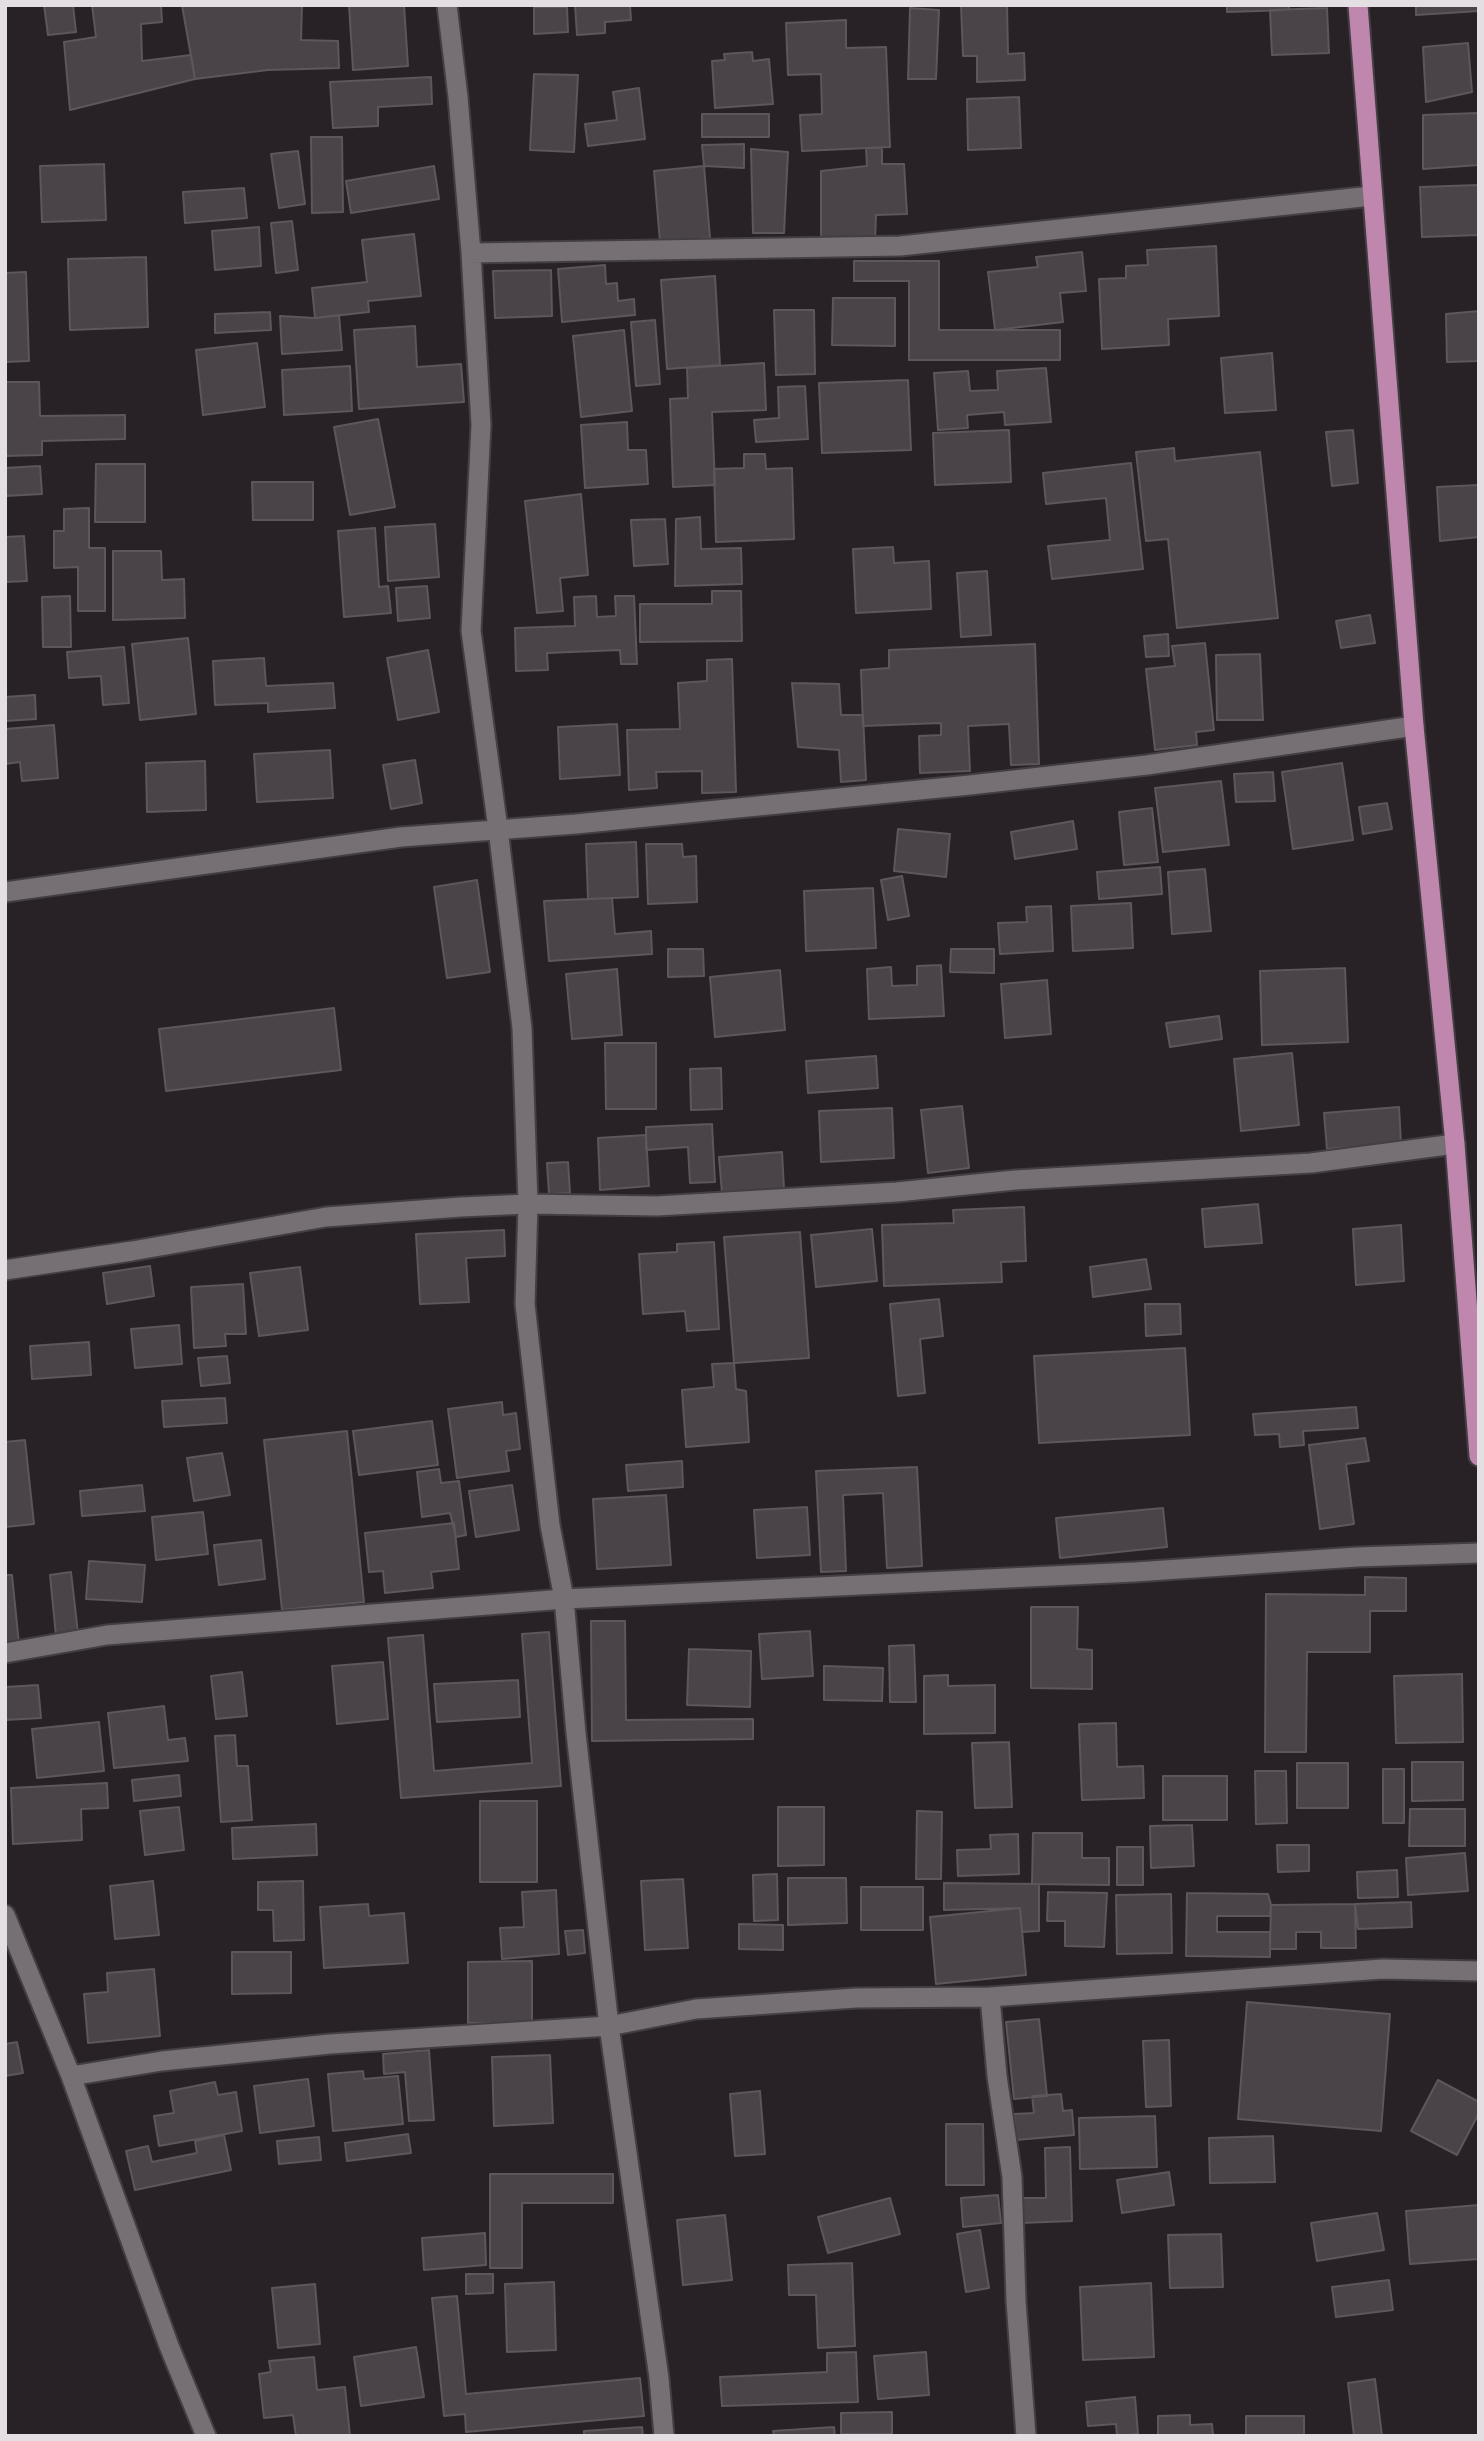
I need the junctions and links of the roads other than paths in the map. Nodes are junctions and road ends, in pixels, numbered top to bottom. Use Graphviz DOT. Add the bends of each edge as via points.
graph roads {
  1 [pos="447,5"];
  2 [pos="1358,5"];
  3 [pos="1372,196"];
  4 [pos="471,253"];
  5 [pos="1413,726"];
  6 [pos="498,829"];
  7 [pos="5,892"];
  8 [pos="1455,1144"];
  9 [pos="528,1205"];
  10 [pos="5,1270"];
  11 [pos="1479,1456"];
  12 [pos="1479,1553"];
  13 [pos="564,1600"];
  14 [pos="5,1653"];
  15 [pos="5,1915"];
  16 [pos="1479,1971"];
  17 [pos="990,1997"];
  18 [pos="609,2026"];
  19 [pos="71,2076"];
  20 [pos="206,2436"];
  21 [pos="664,2436"];
  22 [pos="1026,2436"];
  1 -- 4 [label="street"];
  2 -- 3 [label="highway"];
  3 -- 4 [label="street" via="900,246"];
  3 -- 5 [label="highway"];
  4 -- 6 [label="street" via="481,425 471,631"];
  5 -- 6 [label="street" via="956,787"];
  5 -- 8 [label="highway"];
  6 -- 7 [label="street" via="401,837"];
  6 -- 9 [label="street" via="522,1028"];
  8 -- 9 [label="street" via="1311,1163 1015,1180 897,1192 657,1206"];
  8 -- 11 [label="highway"];
  9 -- 10 [label="street" via="326,1217"];
  9 -- 13 [label="street" via="524,1304 550,1525"];
  12 -- 13 [label="street"];
  13 -- 14 [label="street" via="107,1635"];
  13 -- 18 [label="street"];
  15 -- 19 [label="street"];
  16 -- 17 [label="street" via="1383,1969"];
  17 -- 18 [label="street" via="856,1998 696,2009"];
  17 -- 22 [label="street" via="1012,2177"];
  18 -- 19 [label="street" via="330,2044 162,2061"];
  18 -- 21 [label="street"];
  19 -- 20 [label="street"];
}
